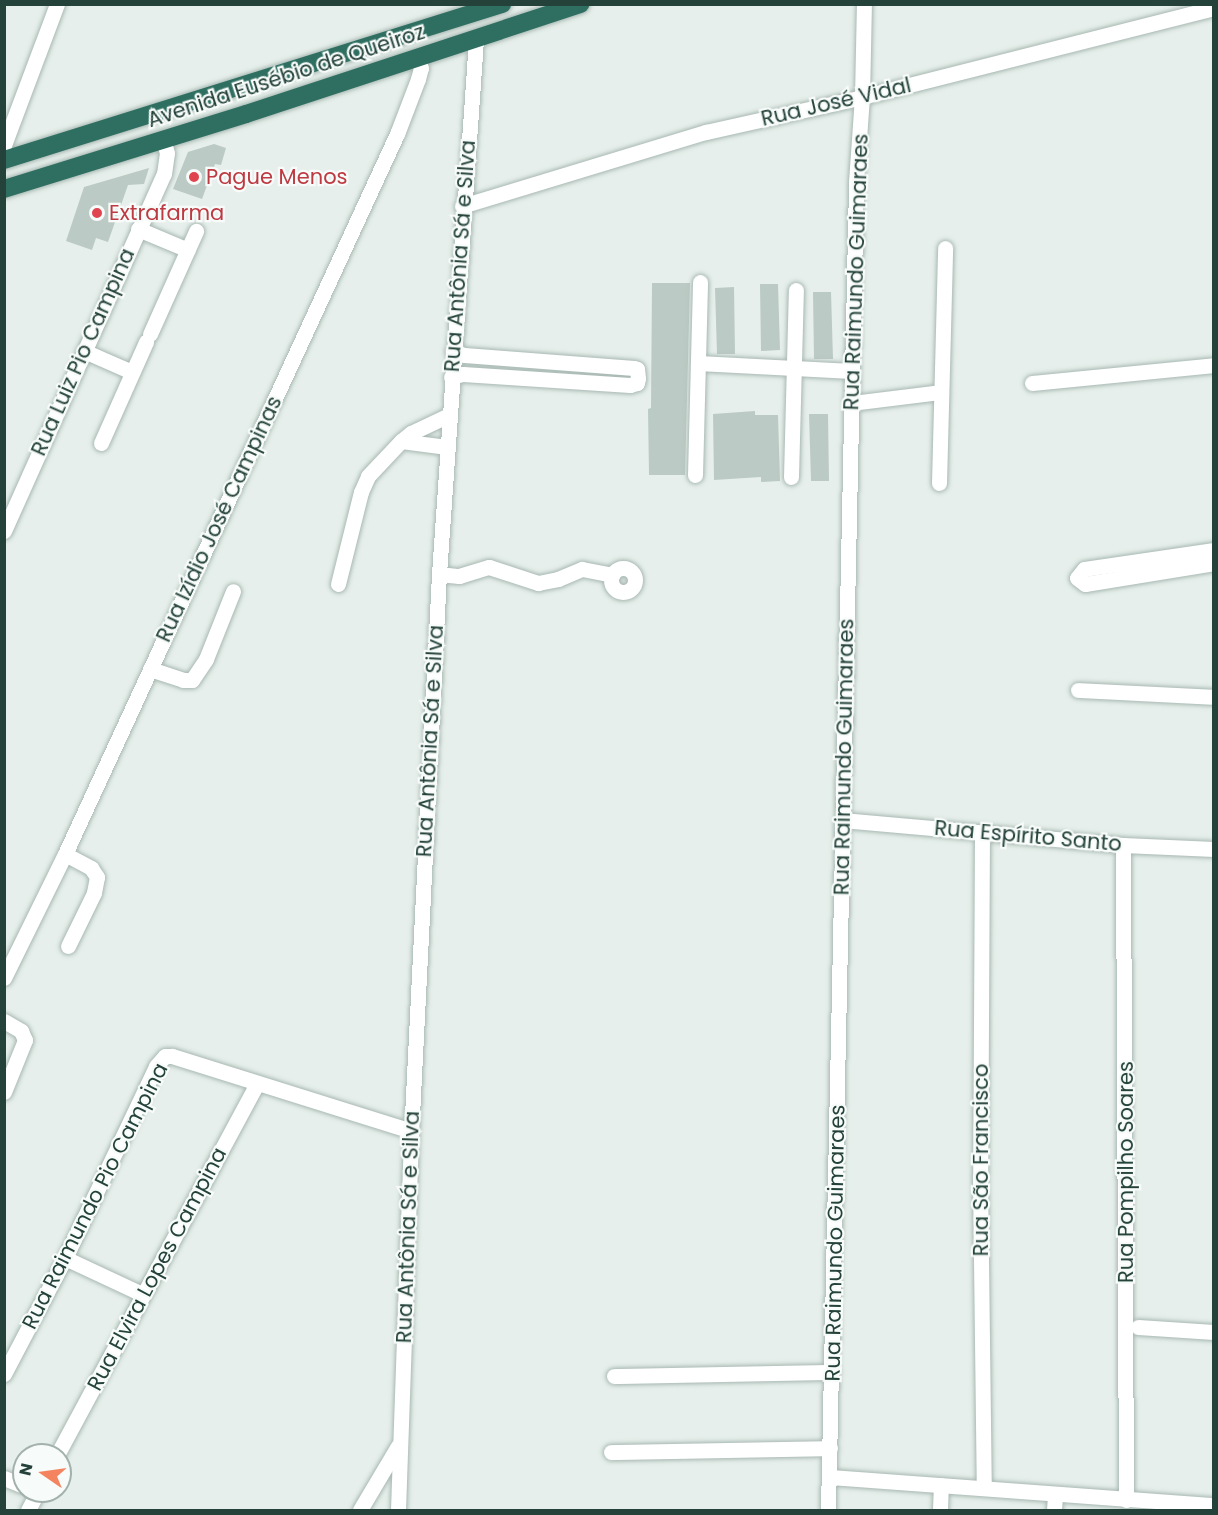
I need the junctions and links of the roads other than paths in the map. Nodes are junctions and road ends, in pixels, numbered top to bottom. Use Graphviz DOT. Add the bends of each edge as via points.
graph roads {
  1 [pos="57,4"];
  2 [pos="502,4"];
  3 [pos="580,4"];
  4 [pos="864,4"];
  5 [pos="483,7"];
  6 [pos="1214,8"];
  7 [pos="476,39"];
  8 [pos="417,57"];
  9 [pos="862,97"];
  10 [pos="163,139"];
  11 [pos="4,145"];
  12 [pos="4,160"];
  13 [pos="4,189"];
  14 [pos="462,206"];
  15 [pos="138,229"];
  16 [pos="196,231"];
  17 [pos="945,248"];
  18 [pos="188,250"];
  19 [pos="700,282"];
  20 [pos="796,290"];
  21 [pos="84,351"];
  22 [pos="453,351"];
  23 [pos="495,358"];
  24 [pos="568,363"];
  25 [pos="698,363"];
  26 [pos="1214,365"];
  27 [pos="795,367"];
  28 [pos="852,371"];
  29 [pos="132,372"];
  30 [pos="451,377"];
  31 [pos="495,377"];
  32 [pos="567,381"];
  33 [pos="1032,383"];
  34 [pos="940,392"];
  35 [pos="852,402"];
  36 [pos="449,415"];
  37 [pos="401,441"];
  38 [pos="101,443"];
  39 [pos="447,447"];
  40 [pos="695,476"];
  41 [pos="791,477"];
  42 [pos="939,483"];
  43 [pos="4,531"];
  44 [pos="1214,550"];
  45 [pos="1214,562"];
  46 [pos="439,574"];
  47 [pos="612,575"];
  48 [pos="338,584"];
  49 [pos="233,591"];
  50 [pos="150,669"];
  51 [pos="1078,690"];
  52 [pos="1214,697"];
  53 [pos="842,820"];
  54 [pos="982,833"];
  55 [pos="1124,844"];
  56 [pos="1214,849"];
  57 [pos="65,854"];
  58 [pos="68,946"];
  59 [pos="4,978"];
  60 [pos="4,1021"];
  61 [pos="257,1083"];
  62 [pos="4,1092"];
  63 [pos="411,1131"];
  64 [pos="65,1258"];
  65 [pos="142,1294"];
  66 [pos="1138,1327"];
  67 [pos="1214,1332"];
  68 [pos="832,1372"];
  69 [pos="4,1374"];
  70 [pos="614,1376"];
  71 [pos="63,1443"];
  72 [pos="400,1444"];
  73 [pos="830,1448"];
  74 [pos="611,1452"];
  75 [pos="830,1477"];
  76 [pos="941,1485"];
  77 [pos="984,1488"];
  78 [pos="1055,1494"];
  79 [pos="1126,1500"];
  80 [pos="1214,1505"];
  81 [pos="360,1510"];
  82 [pos="398,1510"];
  83 [pos="828,1510"];
  84 [pos="940,1510"];
  85 [pos="1054,1510"];
  1 -- 11 [label="street"];
  2 -- 5 [label="highway, Avenida Eusébio de Queiroz"];
  3 -- 7 [label="highway, Avenida Eusébio de Queiroz"];
  4 -- 9 [label="street, Rua Raimundo Guimaraes"];
  5 -- 12 [label="highway, Avenida Eusébio de Queiroz"];
  6 -- 9 [label="street, Rua José Vidal"];
  7 -- 8 [label="highway, Avenida Eusébio de Queiroz"];
  7 -- 14 [label="street, Rua Antônia Sá e Silva"];
  8 -- 10 [label="highway, Avenida Eusébio de Queiroz"];
  8 -- 50 [label="street, Rua Izídio José Campinas" via="420,68 409,105"];
  9 -- 14 [label="street, Rua José Vidal" via="706,132"];
  9 -- 28 [label="street, Rua Raimundo Guimaraes"];
  10 -- 13 [label="highway, Avenida Eusébio de Queiroz"];
  10 -- 15 [label="street, Rua Luiz Pio Campina" via="167,153 164,174"];
  14 -- 22 [label="street, Rua Antônia Sá e Silva"];
  15 -- 18 [label="street"];
  15 -- 21 [label="street, Rua Luiz Pio Campina"];
  16 -- 18 [label="street"];
  17 -- 34 [label="street"];
  18 -- 29 [label="street"];
  19 -- 25 [label="street"];
  20 -- 27 [label="street"];
  21 -- 29 [label="street"];
  21 -- 43 [label="street, Rua Luiz Pio Campina"];
  22 -- 23 [label="street"];
  22 -- 30 [label="street, Rua Antônia Sá e Silva"];
  23 -- 24 [label="street"];
  23 -- 31 [label="street"];
  24 -- 32 [label="street"];
  24 -- 32 [label="street" via="634,368 638,378 637,383 630,385"];
  25 -- 27 [label="street"];
  25 -- 40 [label="street"];
  26 -- 33 [label="street"];
  27 -- 28 [label="street"];
  27 -- 41 [label="street"];
  28 -- 35 [label="street, Rua Raimundo Guimaraes"];
  29 -- 38 [label="street"];
  30 -- 31 [label="street"];
  30 -- 36 [label="street, Rua Antônia Sá e Silva"];
  31 -- 32 [label="street"];
  34 -- 35 [label="street"];
  34 -- 42 [label="street"];
  35 -- 53 [label="street, Rua Raimundo Guimaraes"];
  36 -- 37 [label="street"];
  36 -- 39 [label="street, Rua Antônia Sá e Silva"];
  37 -- 39 [label="street"];
  37 -- 48 [label="street" via="368,476"];
  39 -- 46 [label="street, Rua Antônia Sá e Silva"];
  44 -- 45 [label="street" via="1104,574"];
  46 -- 47 [label="street" via="459,576 489,567 538,583 582,569"];
  46 -- 63 [label="street, Rua Antônia Sá e Silva"];
  49 -- 50 [label="street" via="206,659 192,680"];
  50 -- 57 [label="street, Rua Izídio José Campinas"];
  51 -- 52 [label="street"];
  53 -- 54 [label="street, Rua Espírito Santo"];
  53 -- 68 [label="street, Rua Raimundo Guimaraes"];
  54 -- 55 [label="street, Rua Espírito Santo"];
  54 -- 77 [label="street, Rua São Francisco" via="980,1177"];
  55 -- 56 [label="street, Rua Espírito Santo"];
  55 -- 79 [label="street, Rua Pompilho Soares"];
  57 -- 58 [label="street" via="92,868 97,877 94,893"];
  57 -- 59 [label="street, Rua Izídio José Campinas"];
  60 -- 62 [label="street" via="21,1031 26,1040"];
  61 -- 63 [label="street"];
  61 -- 64 [label="street, Rua Raimundo Pio Campina" via="172,1056 161,1059"];
  61 -- 65 [label="street, Rua Elvira Lopes Campina"];
  63 -- 72 [label="street, Rua Antônia Sá e Silva"];
  64 -- 65 [label="street"];
  64 -- 69 [label="street, Rua Raimundo Pio Campina"];
  65 -- 71 [label="street, Rua Elvira Lopes Campina"];
  66 -- 67 [label="street"];
  68 -- 70 [label="street"];
  68 -- 73 [label="street, Rua Raimundo Guimaraes"];
  72 -- 81 [label="street, Rua Antônia Sá e Silva"];
  72 -- 82 [label="street, Rua Antônia Sá e Silva"];
  73 -- 74 [label="street"];
  73 -- 75 [label="street, Rua Raimundo Guimaraes"];
  75 -- 76 [label="street"];
  75 -- 83 [label="street, Rua Raimundo Guimaraes"];
  76 -- 77 [label="street"];
  76 -- 84 [label="street"];
  77 -- 78 [label="street"];
  78 -- 79 [label="street"];
  78 -- 85 [label="street"];
  79 -- 80 [label="street"];
}
